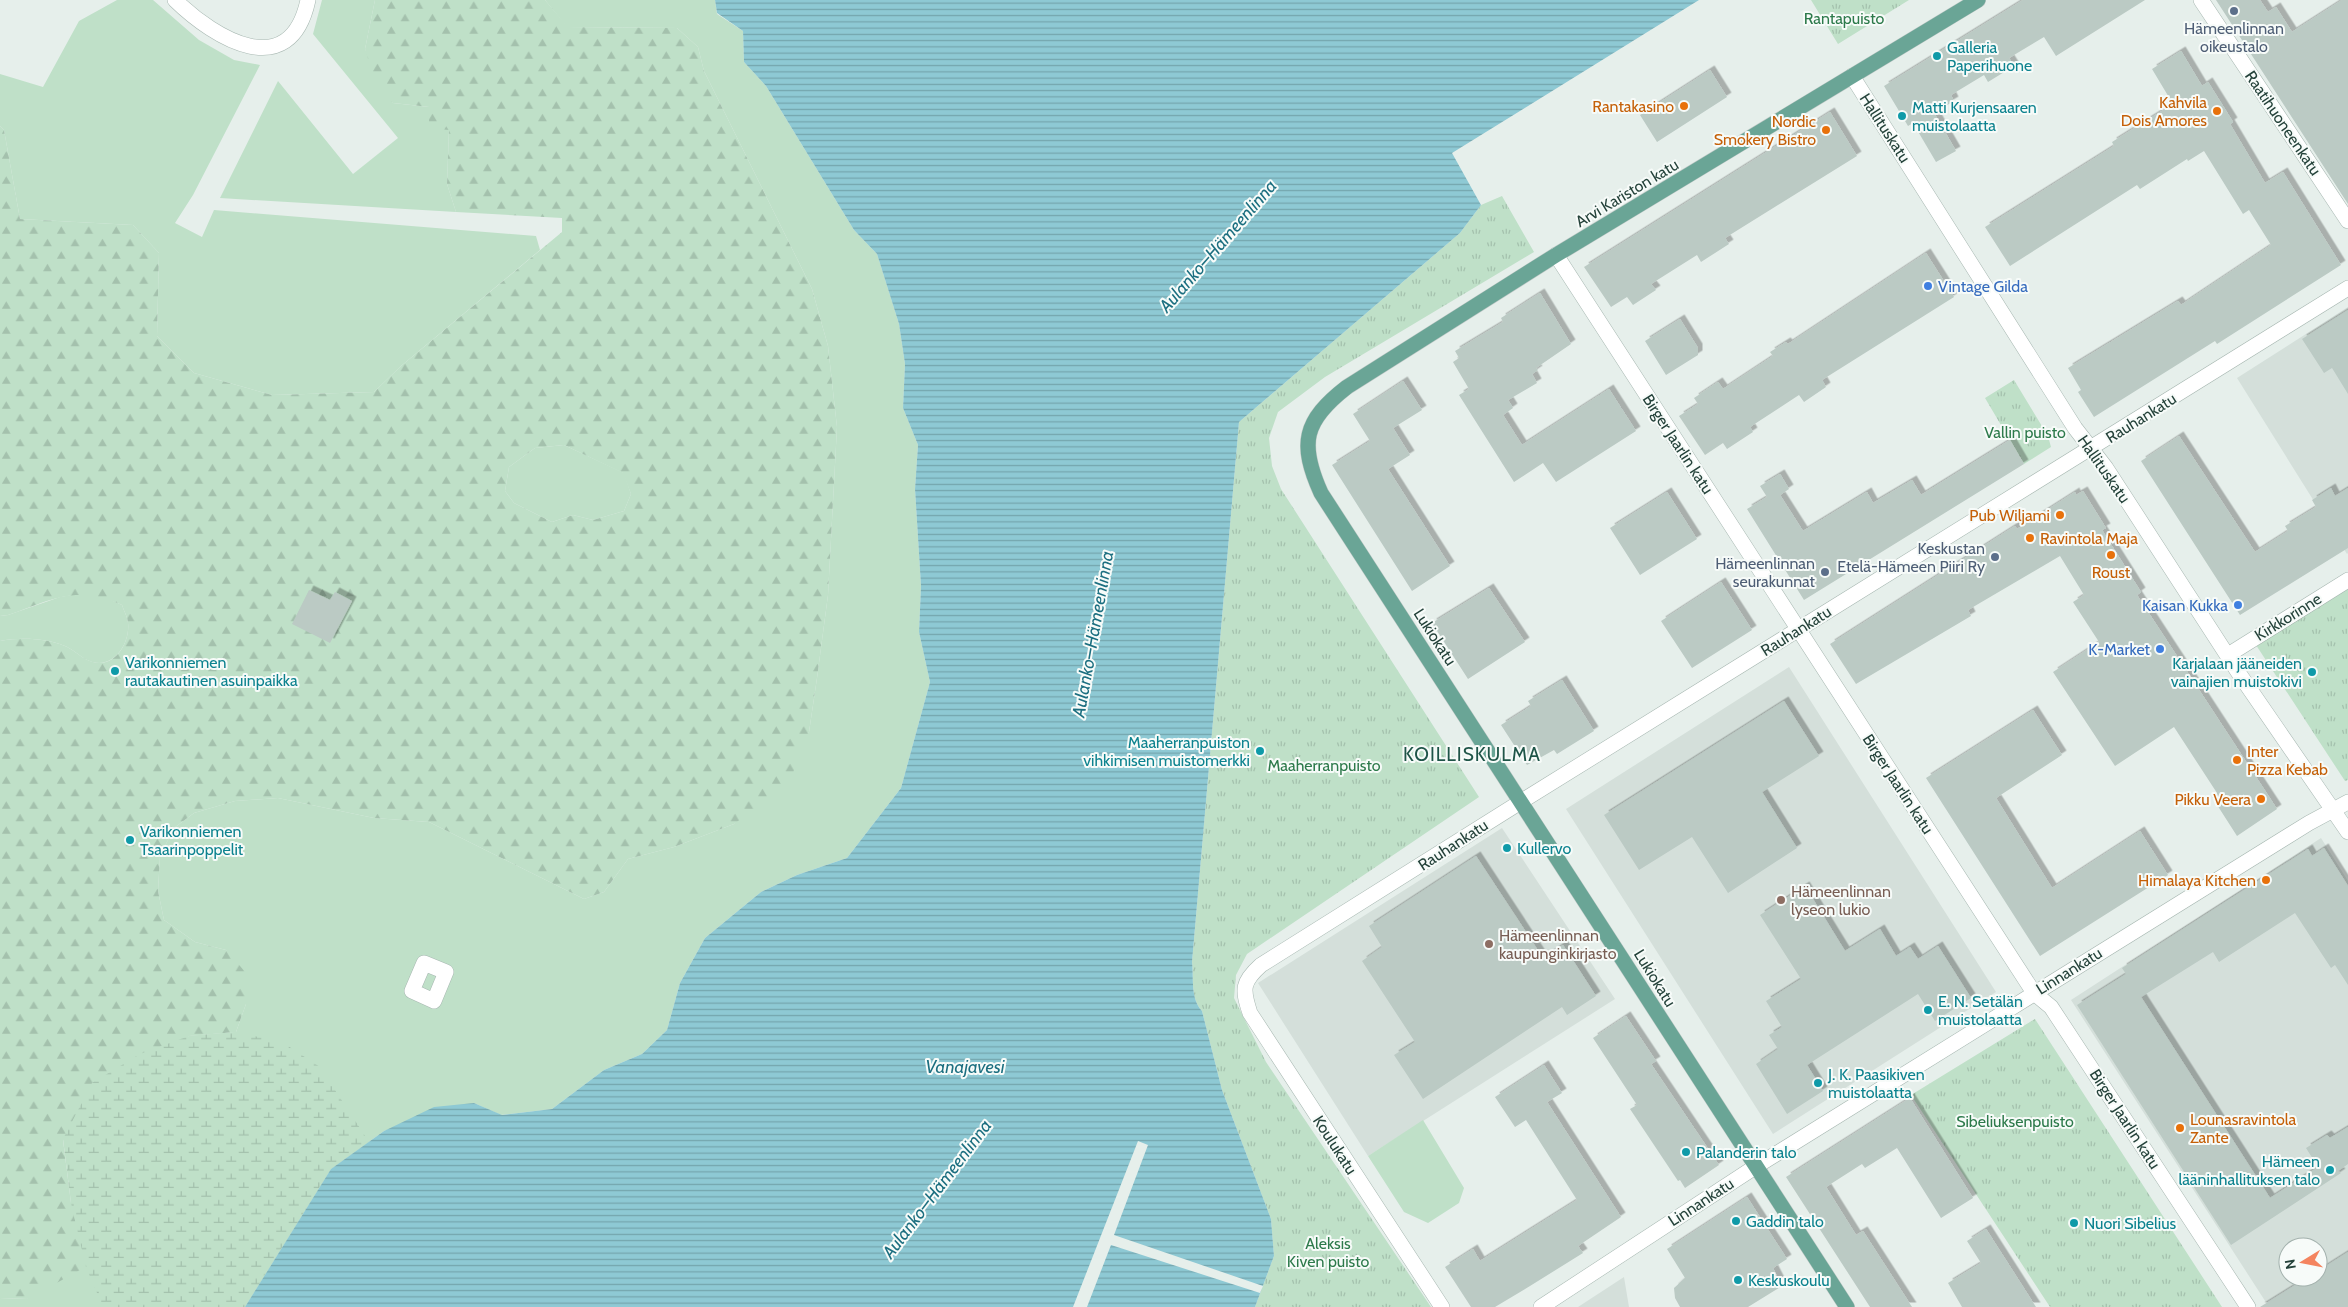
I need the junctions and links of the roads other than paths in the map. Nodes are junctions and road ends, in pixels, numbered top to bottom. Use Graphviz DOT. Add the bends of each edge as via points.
graph roads {
  1 [pos="175,0"];
  2 [pos="308,0"];
  3 [pos="1978,0"];
  4 [pos="2201,0"];
  5 [pos="1852,76"];
  6 [pos="2348,221"];
  7 [pos="1556,255"];
  8 [pos="2348,288"];
  9 [pos="1309,433"];
  10 [pos="2091,449"];
  11 [pos="2348,580"];
  12 [pos="1797,630"];
  13 [pos="2228,655"];
  14 [pos="1522,801"];
  15 [pos="2348,802"];
  16 [pos="2334,809"];
  17 [pos="2348,832"];
  18 [pos="1248,978"];
  19 [pos="2034,993"];
  20 [pos="1755,1167"];
  21 [pos="1442,1307"];
  22 [pos="1541,1307"];
  23 [pos="1847,1307"];
  24 [pos="2248,1307"];
  1 -- 2 [label="street" via="218,35 244,46 267,47 290,40 300,27"];
  3 -- 5 [label="main road, Arvi Kariston katu"];
  4 -- 6 [label="street, Raatihuoneenkatu"];
  5 -- 7 [label="main road, Arvi Kariston katu"];
  5 -- 10 [label="street, Hallituskatu"];
  7 -- 9 [label="main road, Arvi Kariston katu" via="1347,387 1329,401"];
  7 -- 12 [label="street, Birger Jaarlin katu"];
  8 -- 10 [label="street, Rauhankatu"];
  9 -- 14 [label="main road, Lukiokatu" via="1310,468 1322,494"];
  10 -- 12 [label="street, Rauhankatu"];
  10 -- 13 [label="street, Hallituskatu"];
  11 -- 13 [label="street, Kirkkorinne"];
  12 -- 14 [label="street, Rauhankatu"];
  12 -- 19 [label="street, Birger Jaarlin katu"];
  13 -- 16 [label="street, Hallituskatu"];
  14 -- 18 [label="street, Rauhankatu" via="1261,965"];
  14 -- 20 [label="main road, Lukiokatu"];
  15 -- 16 [label="street, Linnankatu"];
  16 -- 17 [label="street, Hallituskatu"];
  16 -- 19 [label="street, Linnankatu"];
  18 -- 21 [label="street, Koulukatu" via="1244,995 1250,1013"];
  19 -- 20 [label="street, Linnankatu"];
  19 -- 24 [label="street, Birger Jaarlin katu" via="2051,1007"];
  20 -- 22 [label="street, Linnankatu"];
  20 -- 23 [label="main road, Lukiokatu"];
}
